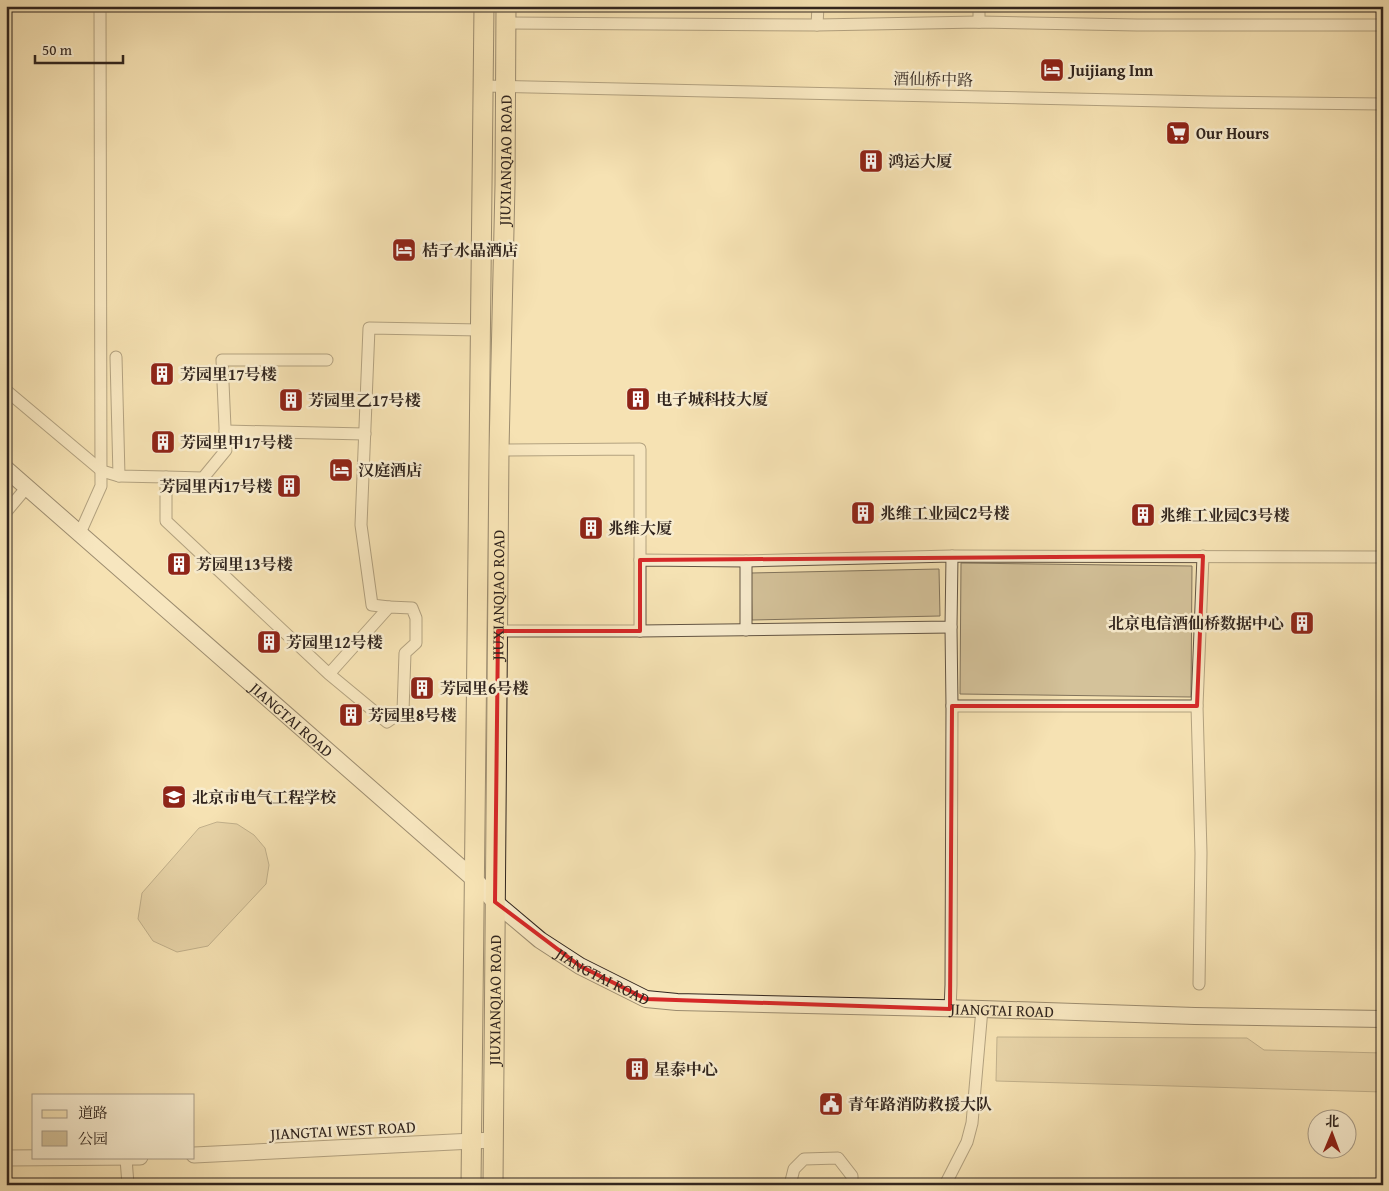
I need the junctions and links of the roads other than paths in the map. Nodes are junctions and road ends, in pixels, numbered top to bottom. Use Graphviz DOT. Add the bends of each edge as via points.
graph roads {
  1 [pos="100,6"];
  2 [pos="484,6"];
  3 [pos="818,6"];
  4 [pos="979,6"];
  5 [pos="506,15"];
  6 [pos="979,22"];
  7 [pos="817,25"];
  8 [pos="1383,25"];
  9 [pos="483,86"];
  10 [pos="506,87"];
  11 [pos="1383,104"];
  12 [pos="481,330"];
  13 [pos="116,357"];
  14 [pos="327,360"];
  15 [pos="8,392"];
  16 [pos="225,431"];
  17 [pos="365,434"];
  18 [pos="499,450"];
  19 [pos="6,469"];
  20 [pos="102,471"];
  21 [pos="119,476"];
  22 [pos="166,477"];
  23 [pos="28,487"];
  24 [pos="6,512"];
  25 [pos="80,533"];
  26 [pos="952,556"];
  27 [pos="1203,556"];
  28 [pos="1383,557"];
  29 [pos="640,560"];
  30 [pos="746,562"];
  31 [pos="389,607"];
  32 [pos="951,627"];
  33 [pos="746,630"];
  34 [pos="498,631"];
  35 [pos="640,631"];
  36 [pos="329,674"];
  37 [pos="952,706"];
  38 [pos="1197,706"];
  39 [pos="475,880"];
  40 [pos="495,902"];
  41 [pos="1198,984"];
  42 [pos="950,1009"];
  43 [pos="982,1009"];
  44 [pos="1383,1019"];
  45 [pos="472,1140"];
  46 [pos="493,1140"];
  47 [pos="195,1155"];
  48 [pos="6,1158"];
  49 [pos="126,1158"];
  50 [pos="128,1185"];
  51 [pos="471,1185"];
  52 [pos="493,1185"];
  53 [pos="790,1185"];
  54 [pos="852,1185"];
  55 [pos="945,1185"];
  1 -- 20 [label="street"];
  2 -- 9 [label="main road, JIUXIANQIAO ROAD"];
  3 -- 7 [label="street"];
  4 -- 6 [label="street"];
  5 -- 7 [label="street"];
  5 -- 10 [label="main road, JIUXIANQIAO ROAD"];
  6 -- 7 [label="street"];
  6 -- 8 [label="street"];
  9 -- 10 [label="street, 酒仙桥中路"];
  9 -- 12 [label="main road, JIUXIANQIAO ROAD"];
  10 -- 11 [label="street, 酒仙桥中路"];
  10 -- 18 [label="main road, JIUXIANQIAO ROAD"];
  12 -- 17 [label="street" via="369,328"];
  12 -- 39 [label="main road, JIUXIANQIAO ROAD"];
  13 -- 21 [label="street"];
  14 -- 16 [label="street" via="222,360"];
  15 -- 20 [label="street"];
  16 -- 17 [label="street"];
  16 -- 22 [label="street" via="226,450 203,478"];
  17 -- 31 [label="street" via="362,525 372,605"];
  18 -- 29 [label="street" via="640,449"];
  18 -- 34 [label="main road, JIUXIANQIAO ROAD"];
  19 -- 23 [label="main road, JIANGTAI ROAD"];
  20 -- 21 [label="street"];
  20 -- 25 [label="street" via="102,486"];
  21 -- 22 [label="street"];
  22 -- 36 [label="street" via="166,521"];
  23 -- 24 [label="street"];
  23 -- 25 [label="main road, JIANGTAI ROAD"];
  25 -- 39 [label="main road, JIANGTAI ROAD"];
  26 -- 27 [label="street"];
  26 -- 30 [label="street"];
  26 -- 32 [label="street"];
  27 -- 28 [label="street"];
  27 -- 38 [label="street"];
  29 -- 30 [label="street"];
  29 -- 35 [label="street"];
  30 -- 33 [label="street"];
  31 -- 36 [label="street"];
  31 -- 36 [label="street" via="412,608 416,618 416,643 405,653 403,712 387,722"];
  32 -- 33 [label="street"];
  32 -- 37 [label="street"];
  33 -- 35 [label="street"];
  34 -- 35 [label="street"];
  34 -- 40 [label="main road, JIUXIANQIAO ROAD"];
  37 -- 38 [label="street"];
  37 -- 42 [label="street"];
  38 -- 41 [label="street" via="1201,853"];
  39 -- 40 [label="main road, JIANGTAI ROAD"];
  39 -- 45 [label="main road, JIUXIANQIAO ROAD"];
  40 -- 42 [label="main road, JIANGTAI ROAD" via="540,940 580,966 646,999"];
  40 -- 46 [label="main road, JIUXIANQIAO ROAD"];
  42 -- 43 [label="main road, JIANGTAI ROAD"];
  43 -- 44 [label="main road, JIANGTAI ROAD"];
  43 -- 55 [label="street" via="972,1123 967,1142"];
  45 -- 46 [label="street, JIANGTAI WEST ROAD"];
  45 -- 47 [label="street, JIANGTAI WEST ROAD"];
  45 -- 51 [label="main road, JIUXIANQIAO ROAD"];
  46 -- 52 [label="main road, JIUXIANQIAO ROAD"];
  48 -- 49 [label="street"];
  49 -- 50 [label="street"];
  53 -- 54 [label="street" via="794,1169 804,1159 838,1158 852,1176"];
}
